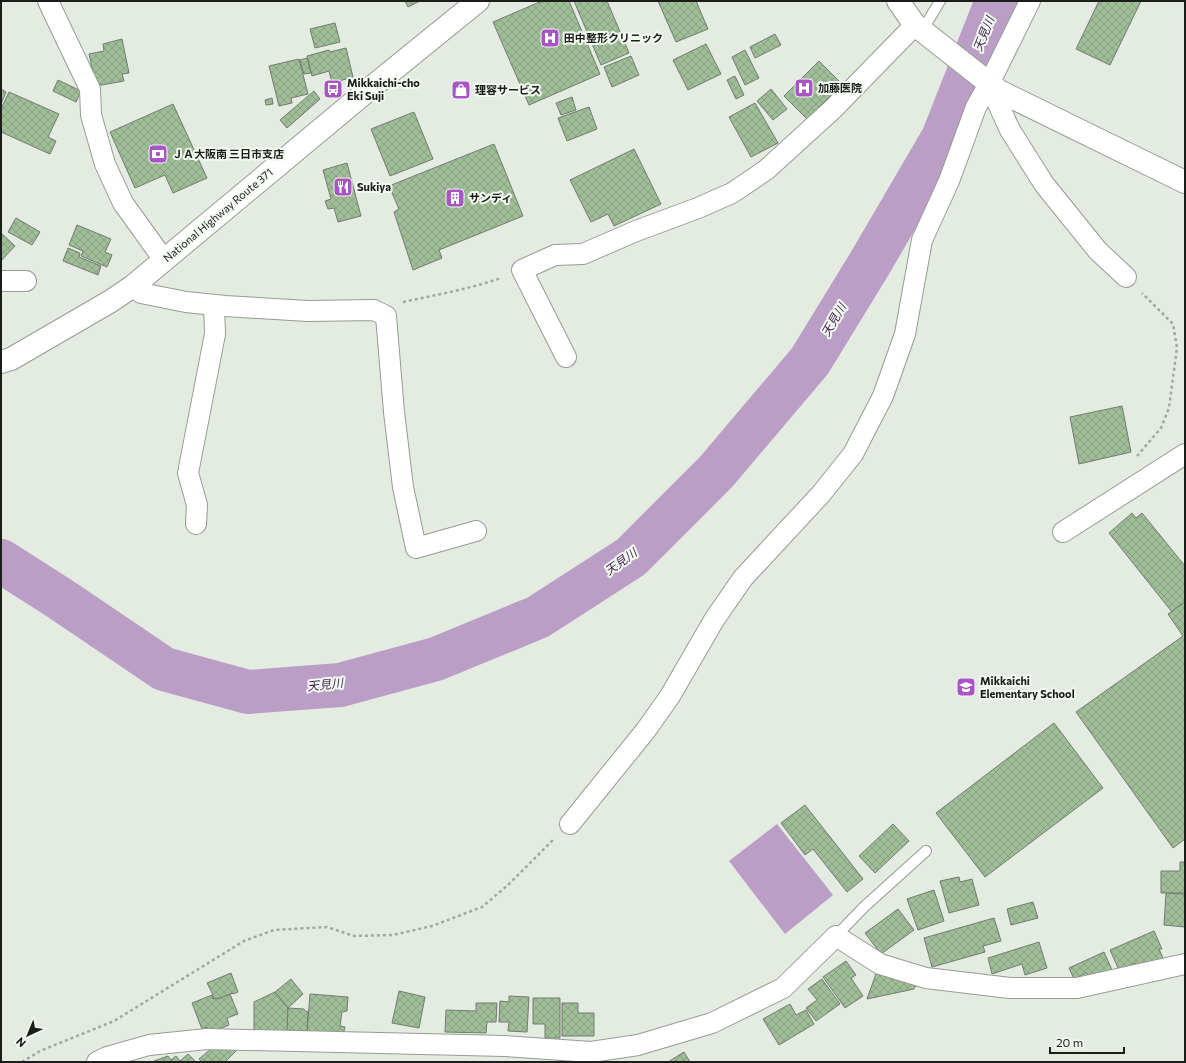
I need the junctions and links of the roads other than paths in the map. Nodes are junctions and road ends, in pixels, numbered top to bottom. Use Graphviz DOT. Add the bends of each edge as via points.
graph roads {
  1 [pos="48,1"];
  2 [pos="478,1"];
  3 [pos="898,1"];
  4 [pos="940,1"];
  5 [pos="1030,1"];
  6 [pos="924,32"];
  7 [pos="986,82"];
  8 [pos="1185,182"];
  9 [pos="164,260"];
  10 [pos="1126,277"];
  11 [pos="1,281"];
  12 [pos="26,281"];
  13 [pos="134,286"];
  14 [pos="214,305"];
  15 [pos="566,357"];
  16 [pos="1,362"];
  17 [pos="1185,454"];
  18 [pos="196,524"];
  19 [pos="476,530"];
  20 [pos="1063,532"];
  21 [pos="570,824"];
  22 [pos="926,851"];
  23 [pos="836,936"];
  24 [pos="1185,964"];
  25 [pos="97,1062"];
  1 -- 9 [label="street" via="90,89 91,115 105,164 123,203"];
  2 -- 9 [label="main road, National Highway Route 371"];
  3 -- 6 [label="main road"];
  4 -- 6 [label="lane"];
  5 -- 7 [label="street"];
  6 -- 7 [label="main road"];
  6 -- 15 [label="street" via="766,170 732,193 583,254 555,255 522,270"];
  7 -- 8 [label="main road" via="999,91"];
  7 -- 10 [label="street" via="1010,130 1044,184 1098,251"];
  7 -- 21 [label="street" via="949,181 922,240 905,334 883,396 853,454 821,494 743,578 714,620 670,696 646,730"];
  9 -- 13 [label="main road, National Highway Route 371"];
  11 -- 12 [label="street"];
  13 -- 14 [label="street" via="140,293"];
  13 -- 16 [label="main road, National Highway Route 371" via="11,359"];
  14 -- 18 [label="street" via="215,334 188,473 197,505"];
  14 -- 19 [label="street" via="308,311 374,310 386,316 403,487 416,548"];
  17 -- 20 [label="street"];
  22 -- 23 [label="lane"];
  23 -- 24 [label="street" via="880,964 926,978 1010,988 1077,988"];
  23 -- 25 [label="street" via="783,988 712,1023 638,1045 591,1052 505,1046 207,1039 149,1044"];
}
